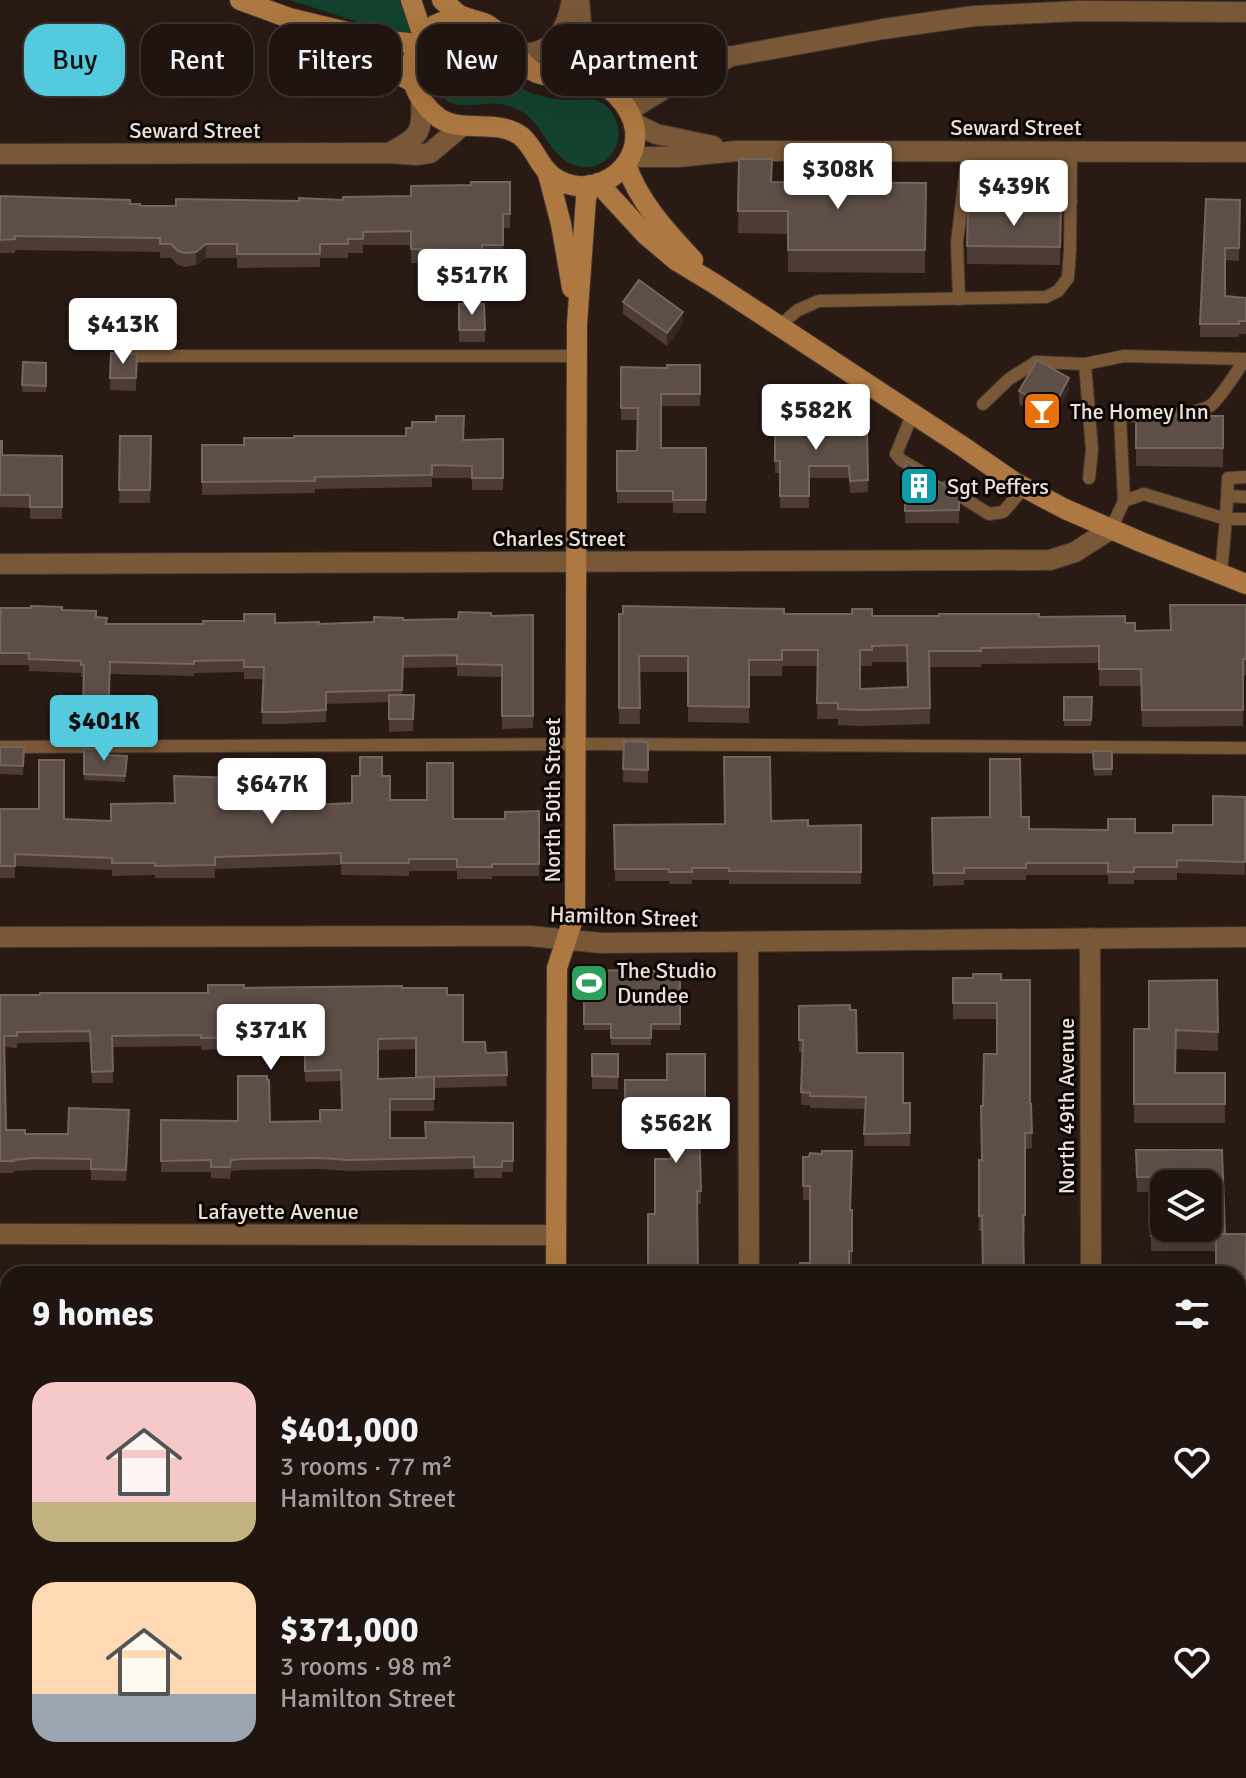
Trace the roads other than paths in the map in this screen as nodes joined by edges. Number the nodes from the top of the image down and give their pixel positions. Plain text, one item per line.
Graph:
1 (240, 0) edge
2 (411, 0) edge
3 (442, 0) edge
4 (572, 0) edge
5 (579, 0) edge
6 (1246, 12) edge
7 (289, 18) junction
8 (470, 19) junction
9 (437, 24) edge
10 (487, 24) edge
11 (581, 24) edge
12 (417, 27) edge
13 (417, 40) edge
14 (417, 48) edge
15 (526, 54) edge
16 (726, 56) edge
17 (733, 56) junction
18 (417, 90) joint
19 (418, 96) edge
20 (421, 96) edge
21 (615, 96) edge
22 (631, 117) junction
23 (462, 126) junction
24 (737, 151) junction
25 (968, 151) junction
26 (1071, 151) junction
27 (1246, 152) edge
28 (389, 153) junction
29 (0, 154) edge
30 (628, 160) junction
31 (548, 174) junction
32 (594, 184) junction
33 (1071, 201) junction
34 (963, 202) junction
35 (715, 284) junction
36 (959, 299) junction
37 (577, 324) junction
38 (779, 326) junction
39 (121, 356) edge
40 (577, 356) junction
41 (1245, 359) edge
42 (1085, 364) junction
43 (983, 404) dead end
44 (913, 413) junction
45 (926, 475) edge
46 (1246, 477) edge
47 (1089, 478) dead end
48 (939, 483) edge
49 (1024, 488) junction
50 (1228, 496) junction
51 (1246, 497) edge
52 (1124, 501) junction
53 (1226, 519) junction
54 (1246, 519) edge
55 (1111, 529) junction
56 (577, 562) junction
57 (0, 564) edge
58 (1221, 574) junction
59 (1246, 584) edge
60 (577, 744) junction
61 (0, 747) edge
62 (1246, 748) edge
63 (0, 937) edge
64 (1246, 937) edge
65 (1090, 938) junction
66 (567, 940) junction
67 (748, 942) junction
68 (0, 1234) edge
69 (556, 1235) junction
70 (556, 1266) edge
71 (749, 1266) edge
72 (1091, 1266) edge

1 - 7 street
2 - 12 street
3 - 8 street
4 - 15 street
5 - 11 street
6 - 17 street
7 - 13 street
7 - 18 street
8 - 9 street
8 - 10 street
14 - 18 street
16 - 17 street
17 - 22 street
19 - 28 street
20 - 23 street
21 - 22 street
22 - 24 street, Seward Street
22 - 30 street
23 - 28 street, Seward Street
23 - 31 street
24 - 25 street, Seward Street
24 - 30 street, Seward Street
25 - 26 street, Seward Street
25 - 34 lane
26 - 27 street, Seward Street
26 - 33 lane
28 - 29 street, Seward Street
30 - 32 street
30 - 35 street
31 - 32 street
31 - 37 street, North 50th Street
32 - 35 street
32 - 37 street, North 50th Street
33 - 34 lane
33 - 36 lane
34 - 36 lane
35 - 38 street
36 - 38 lane
37 - 40 street, North 50th Street
38 - 44 street
39 - 40 lane
40 - 56 street, North 50th Street
41 - 42 lane
41 - 52 lane
42 - 43 lane
42 - 47 lane
44 - 45 lane
44 - 49 street
46 - 50 lane
48 - 49 lane
49 - 55 street
50 - 51 lane
50 - 53 lane
52 - 53 lane
52 - 55 lane
53 - 54 lane
53 - 58 lane
55 - 56 street, Charles Street
55 - 58 street
56 - 57 street, Charles Street
56 - 60 street, North 50th Street
58 - 59 street
60 - 61 lane
60 - 62 lane
60 - 66 street, North 50th Street
63 - 66 street, Hamilton Street
64 - 65 street, Hamilton Street
65 - 67 street, Hamilton Street
65 - 72 street, North 49th Avenue
66 - 67 street, Hamilton Street
66 - 69 street, North 50th Street
67 - 71 street
68 - 69 street, Lafayette Avenue
69 - 70 street, North 50th Street

